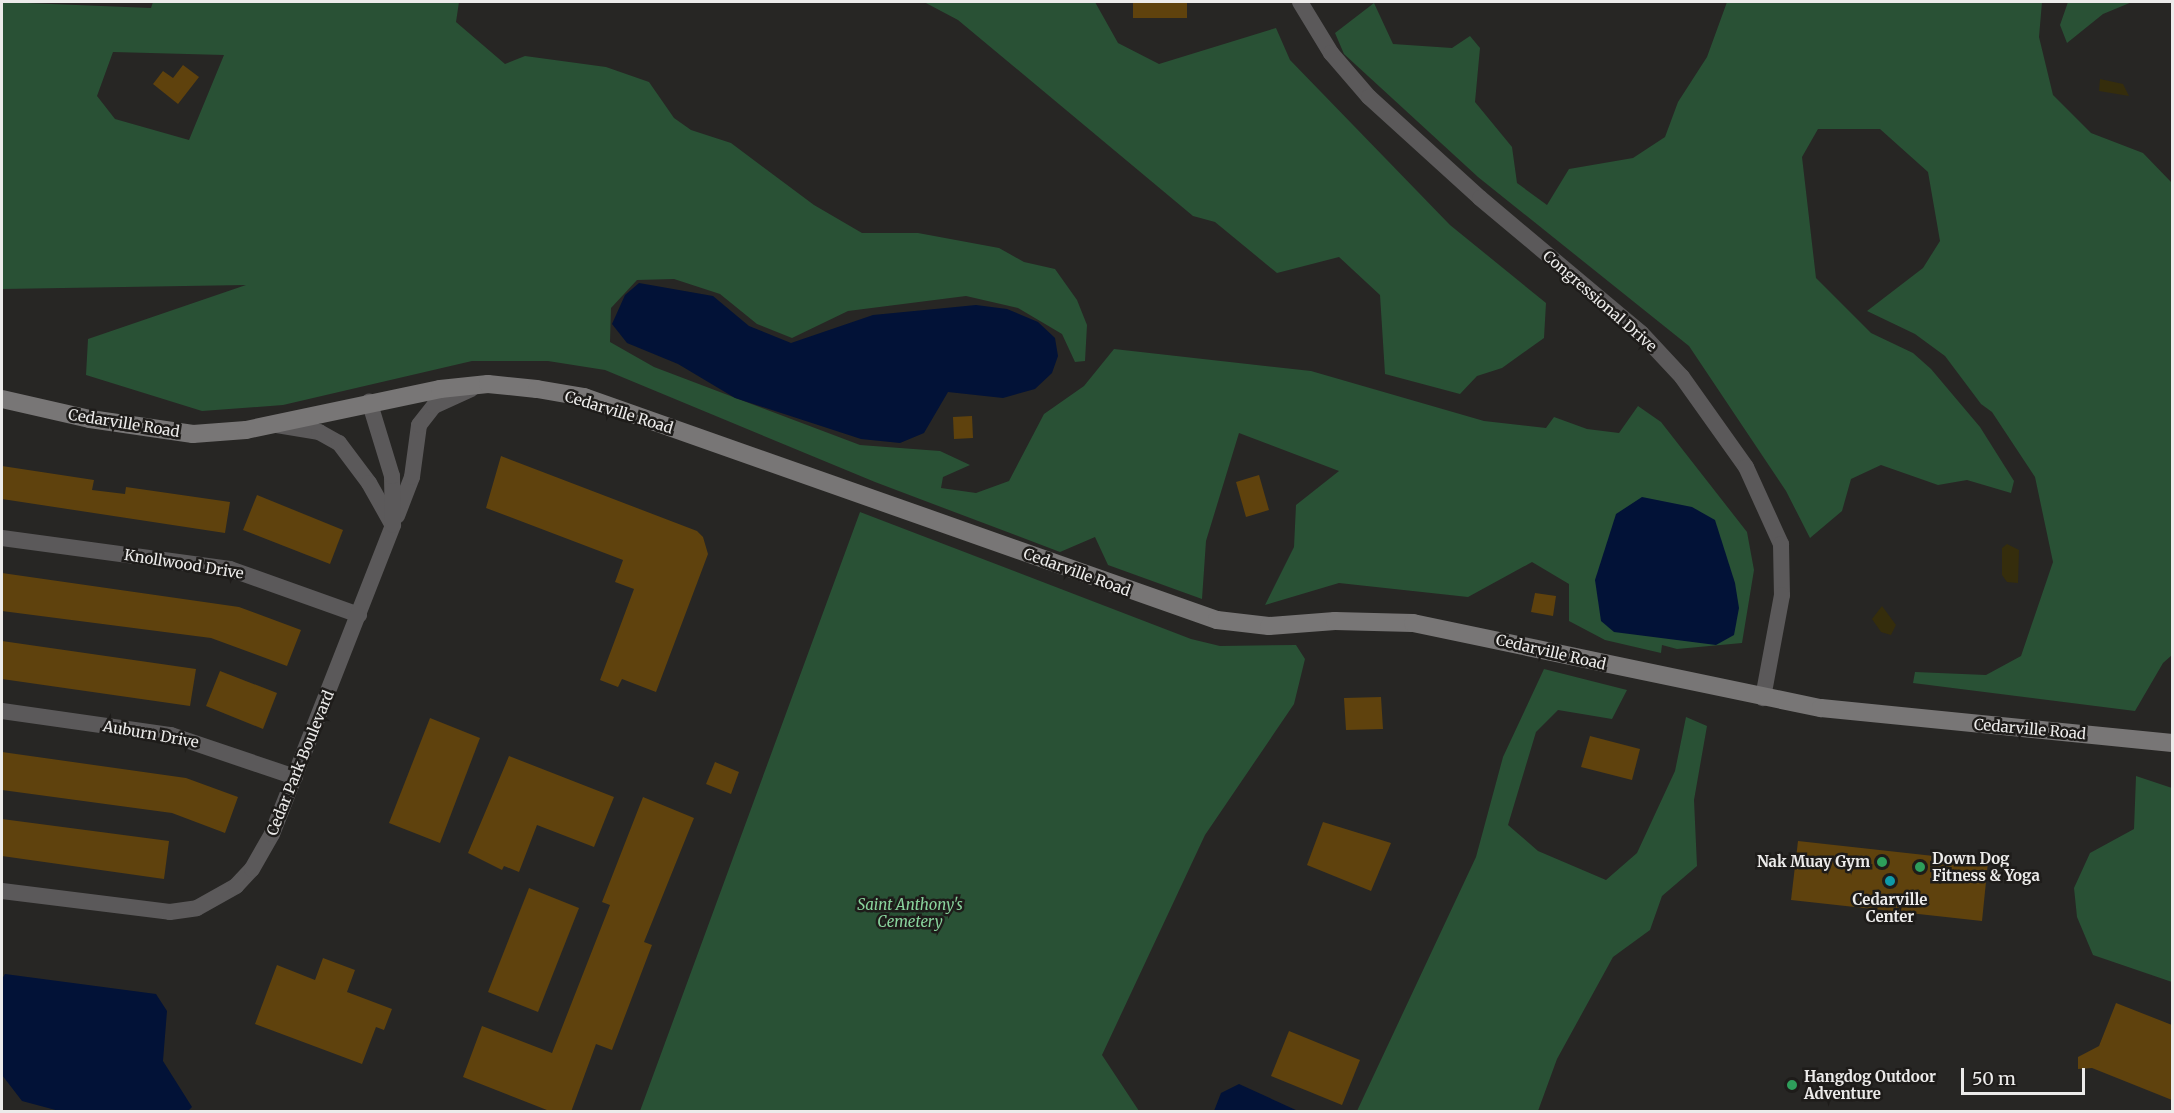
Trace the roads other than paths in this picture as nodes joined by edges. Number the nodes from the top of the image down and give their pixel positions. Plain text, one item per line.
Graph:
1 (1300, 2) edge
2 (488, 384) junction
3 (2, 399) edge
4 (369, 401) junction
5 (272, 424) junction
6 (393, 525) junction
7 (2, 538) edge
8 (360, 615) junction
9 (1763, 698) junction
10 (2, 711) edge
11 (2172, 743) edge
12 (295, 777) junction
13 (2, 891) edge

1 - 9 street, Congressional Drive
2 - 4 main road, Cedarville Road
2 - 6 street
2 - 9 main road, Cedarville Road
3 - 5 main road, Cedarville Road
4 - 5 main road, Cedarville Road
4 - 6 street, Cedar Park Boulevard
5 - 6 street
6 - 8 street, Cedar Park Boulevard
7 - 8 street, Knollwood Drive
8 - 12 street, Cedar Park Boulevard
9 - 11 main road, Cedarville Road
10 - 12 street, Auburn Drive
12 - 13 street, Cedar Park Boulevard

